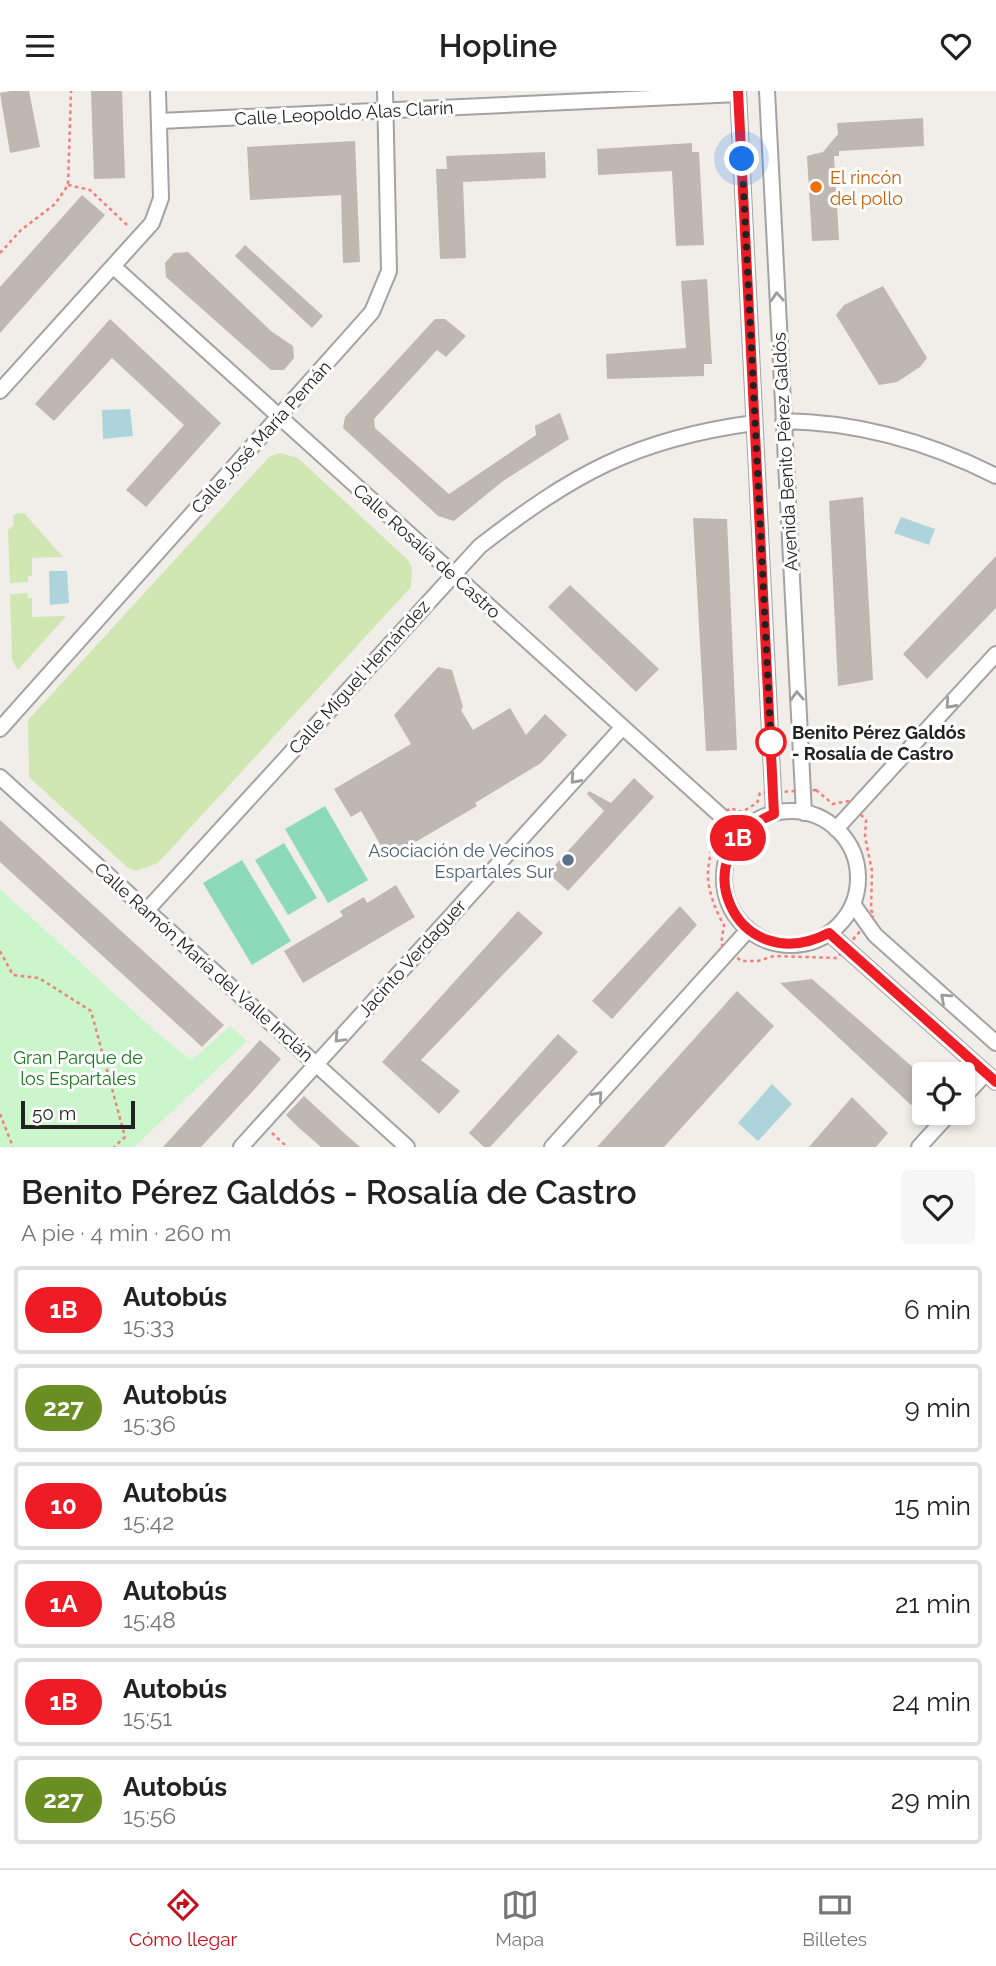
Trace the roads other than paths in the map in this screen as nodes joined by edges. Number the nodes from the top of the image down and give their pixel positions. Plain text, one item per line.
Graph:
1 (158, 91) edge
2 (385, 91) edge
3 (769, 91) edge
4 (738, 92) edge
5 (386, 112) junction
6 (160, 121) junction
7 (114, 267) junction
8 (0, 391) edge
9 (278, 418) junction
10 (783, 421) junction
11 (754, 423) junction
12 (996, 475) edge
13 (452, 573) junction
14 (996, 654) edge
15 (0, 729) edge
16 (621, 729) junction
17 (0, 777) edge
18 (804, 813) junction
19 (774, 814) junction
20 (836, 829) junction
21 (741, 834) junction
22 (853, 904) junction
23 (147, 910) junction
24 (748, 930) junction
25 (829, 933) junction
26 (996, 1044) edge
27 (316, 1064) junction
28 (991, 1078) edge
29 (975, 1090) edge
30 (939, 1125) edge
31 (241, 1147) edge
32 (407, 1147) edge
33 (552, 1147) edge
34 (919, 1147) edge

1 - 6 street
2 - 5 street, Calle José María Pemán
10 -> 3 street, Avenida Benito Pérez Galdós
4 - 5 street, Calle Leopoldo Alas Clarín
4 - 11 street, Avenida Benito Pérez Galdós
5 - 6 street, Calle Leopoldo Alas Clarín
5 - 9 street, Calle José María Pemán
6 - 7 street
7 - 8 street
7 - 9 street, Calle Rosalía de Castro
9 - 13 street, Calle Rosalía de Castro
9 - 15 street, Calle José María Pemán
10 - 12 street
18 -> 10 street, Avenida Benito Pérez Galdós
11 - 13 street, Calle Miguel Hernández
11 - 19 street, Avenida Benito Pérez Galdós
13 - 16 street, Calle Rosalía de Castro
13 - 23 street, Calle Miguel Hernández
14 -> 20 street
16 - 21 street, Calle Rosalía de Castro
16 -> 27 street, Jacinto Verdaguer
17 - 23 street, Calle Ramón María del Valle Inclán
18 - 19 street
18 - 20 street
19 - 21 street
20 - 22 street
21 - 24 street
22 - 25 street
26 -> 22 street
23 - 27 street, Calle Ramón María del Valle Inclán
24 - 25 street
33 -> 24 street
25 - 28 street
27 - 31 street, Jacinto Verdaguer
27 - 32 street, Calle Ramón María del Valle Inclán
28 - 29 street
30 - 34 street

